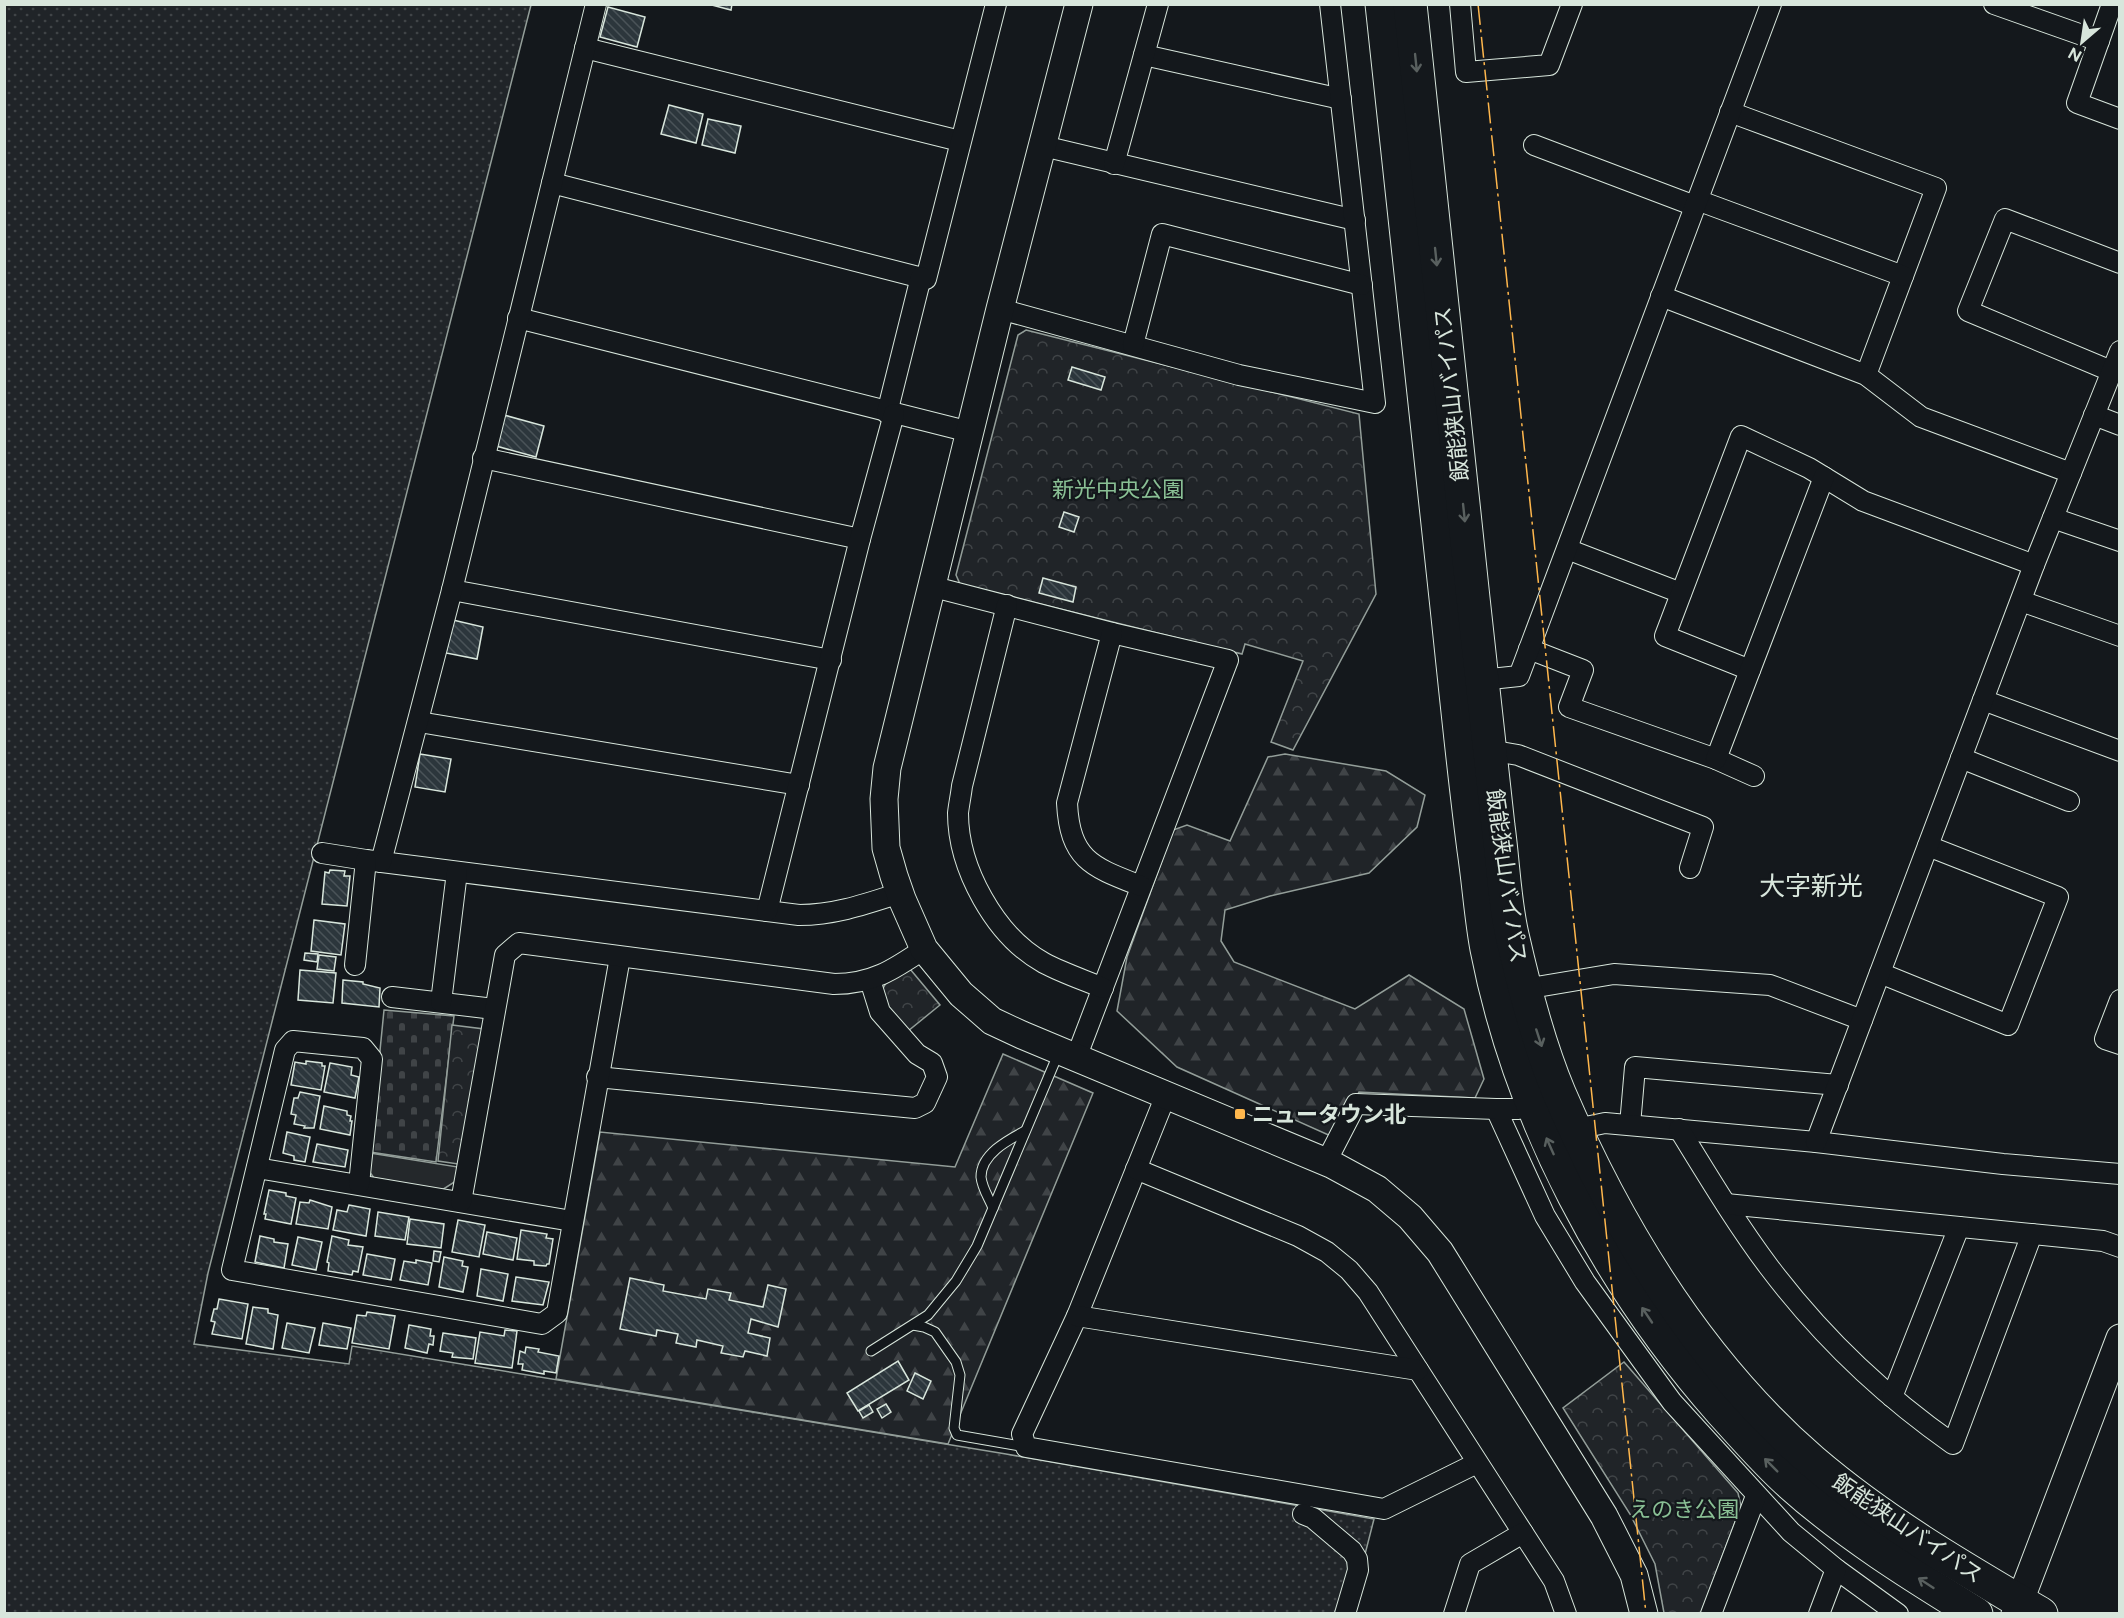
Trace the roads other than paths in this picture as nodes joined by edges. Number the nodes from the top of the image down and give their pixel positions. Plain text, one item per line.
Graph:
1 (596, 4) edge
2 (1079, 4) edge
3 (1158, 4) edge
4 (1330, 4) edge
5 (1382, 4) edge
6 (1410, 4) edge
7 (1460, 4) edge
8 (1572, 4) edge
9 (1771, 4) edge
10 (1994, 4) edge
11 (2112, 4) edge
12 (990, 6) edge
13 (2099, 41) junction
14 (585, 48) junction
15 (1144, 56) junction
16 (1341, 99) junction
17 (1730, 112) junction
18 (2120, 119) edge
19 (960, 141) junction
20 (1534, 145) dead end
21 (1043, 146) junction
22 (1114, 164) junction
23 (552, 183) junction
24 (1696, 203) junction
25 (1355, 220) junction
26 (2120, 263) edge
27 (1903, 276) junction
28 (921, 278) junction
29 (1362, 285) junction
30 (1661, 296) junction
31 (1000, 309) junction
32 (518, 318) junction
33 (1133, 345) junction
34 (2120, 351) edge
35 (2111, 371) junction
36 (1866, 375) junction
37 (890, 413) junction
38 (2094, 415) junction
39 (2120, 425) edge
40 (970, 432) junction
41 (483, 458) junction
42 (2071, 473) junction
43 (1824, 477) junction
44 (2053, 518) junction
45 (860, 539) junction
46 (2120, 542) edge
47 (1567, 549) junction
48 (2034, 566) junction
49 (930, 586) junction
50 (452, 590) junction
51 (1682, 593) junction
52 (2020, 601) junction
53 (1007, 605) junction
54 (1113, 633) junction
55 (2120, 636) edge
56 (1529, 649) junction
57 (831, 660) junction
58 (1750, 670) junction
59 (1481, 680) junction
60 (1983, 700) junction
61 (419, 722) junction
62 (1489, 750) junction
63 (2120, 751) edge
64 (1961, 758) junction
65 (1716, 759) junction
66 (1754, 776) dead end
67 (799, 785) junction
68 (2069, 801) dead end
69 (1928, 846) junction
70 (322, 853) dead end
71 (373, 861) junction
72 (1690, 868) dead end
73 (457, 872) junction
74 (1141, 886) junction
75 (900, 893) junction
76 (767, 911) junction
77 (924, 950) junction
78 (620, 957) junction
79 (355, 965) dead end
80 (1880, 973) junction
81 (870, 980) junction
82 (1103, 988) junction
83 (1525, 989) junction
84 (392, 997) dead end
85 (2120, 1000) edge
86 (441, 1002) junction
87 (494, 1009) junction
88 (1862, 1020) junction
89 (2120, 1044) edge
90 (1068, 1055) junction
91 (597, 1077) junction
92 (1838, 1085) junction
93 (1166, 1095) junction
94 (1534, 1106) junction
95 (1496, 1109) junction
96 (1630, 1125) junction
97 (1576, 1129) junction
98 (1678, 1130) junction
99 (1025, 1131) junction
100 (1816, 1142) junction
101 (1326, 1162) junction
102 (257, 1168) junction
103 (1136, 1169) junction
104 (2120, 1174) edge
105 (359, 1184) junction
106 (461, 1202) junction
107 (1726, 1204) junction
108 (993, 1208) junction
109 (572, 1221) junction
110 (1959, 1227) junction
111 (2032, 1234) junction
112 (2120, 1247) edge
113 (1077, 1316) junction
114 (913, 1325) junction
115 (2120, 1338) edge
116 (871, 1351) dead end
117 (1418, 1370) junction
118 (1892, 1397) junction
119 (1026, 1447) junction
120 (1477, 1463) junction
121 (1756, 1496) junction
122 (1303, 1514) dead end
123 (1523, 1533) junction
124 (1836, 1569) junction
125 (2025, 1610) edge
126 (1345, 1614) edge
127 (1454, 1614) edge
128 (1566, 1614) edge
129 (1644, 1614) edge
130 (1711, 1614) edge
131 (1819, 1614) edge
132 (1898, 1614) edge
133 (1976, 1614) edge

1 - 14 street
2 - 21 street
3 - 15 street
4 - 16 street
5 - 94 highway, 飯能狭山バイパス
6 -> 59 highway, 飯能狭山バイパス
7 - 8 street
9 - 17 street
10 - 13 street
11 - 13 street
12 - 19 street
13 - 18 street
14 - 19 street
14 - 23 street
15 - 16 street
15 - 22 street
16 - 25 street
17 - 24 street
17 - 27 street
19 - 28 street
20 - 24 street
21 - 22 street
21 - 31 street
22 - 25 street
23 - 28 street
23 - 32 street
24 - 27 street
24 - 30 street
25 - 29 street
26 - 35 street
27 - 36 street
28 - 37 street
29 - 33 street
29 - 33 street
30 - 36 street
30 - 47 street
31 - 33 street
31 - 40 street
32 - 37 street
32 - 41 street
34 - 35 street
35 - 38 street
36 - 42 street
37 - 40 street
37 - 45 street
38 - 39 street
38 - 42 street
40 - 49 street
41 - 45 street
41 - 50 street
42 - 44 street
43 - 48 street
43 - 51 street
43 - 58 street
44 - 46 street
44 - 48 street
45 - 57 street
47 - 51 street
47 - 56 street
48 - 52 street
49 - 53 street
49 - 75 street
50 - 57 street
50 - 61 street
51 - 58 street
52 - 55 street
52 - 60 street
53 - 54 street
53 - 82 street
54 - 74 street
54 - 74 street
56 - 59 street
56 - 65 street
57 - 67 street
58 - 65 street
59 - 62 highway, 飯能狭山バイパス
60 - 63 street
60 - 64 street
61 - 67 street
61 - 71 street
62 - 72 street
62 - 83 highway, 飯能狭山バイパス
64 - 68 street
64 - 69 street
65 - 66 street
67 - 76 street
69 - 80 street
69 - 80 street
70 - 71 street
71 - 73 street
71 - 79 street
73 - 76 street
73 - 86 street
74 - 82 street
75 - 76 street
75 - 77 street
77 - 81 street
77 - 90 street
78 - 81 street
78 - 87 street
78 - 91 street
80 - 88 street
81 - 91 street
82 - 90 street
83 - 88 street
83 -> 97 highway, 飯能狭山バイパス
84 - 86 street
85 - 89 street
86 - 87 street
87 - 106 street
88 - 92 street
90 - 93 street
90 - 99 lane
91 - 109 street
92 - 96 street
92 - 100 street
93 - 101 street
93 - 103 street
94 - 95 street
133 -> 94 highway, 飯能狭山バイパス
95 - 101 street
95 - 121 street
96 - 97 street
96 - 98 street
97 - 125 highway, 飯能狭山バイパス
98 - 100 street
98 - 107 street
99 - 108 lane
99 - 108 lane
100 - 104 street
101 - 129 street
102 - 105 street
102 - 105 street
102 - 109 street
103 - 113 street
103 - 117 street
105 - 106 street
106 - 109 street
107 - 110 street
107 - 118 street
108 - 114 lane
110 - 111 street
110 - 118 street
111 - 112 street
111 - 118 street
113 - 117 street
113 - 119 street
114 - 116 lane
114 - 119 lane
115 - 125 street
117 - 120 street
119 - 120 street
120 - 123 street
121 - 124 street
121 - 130 street
122 - 126 street
123 - 127 street
123 - 128 street
124 - 131 street
124 - 132 street

